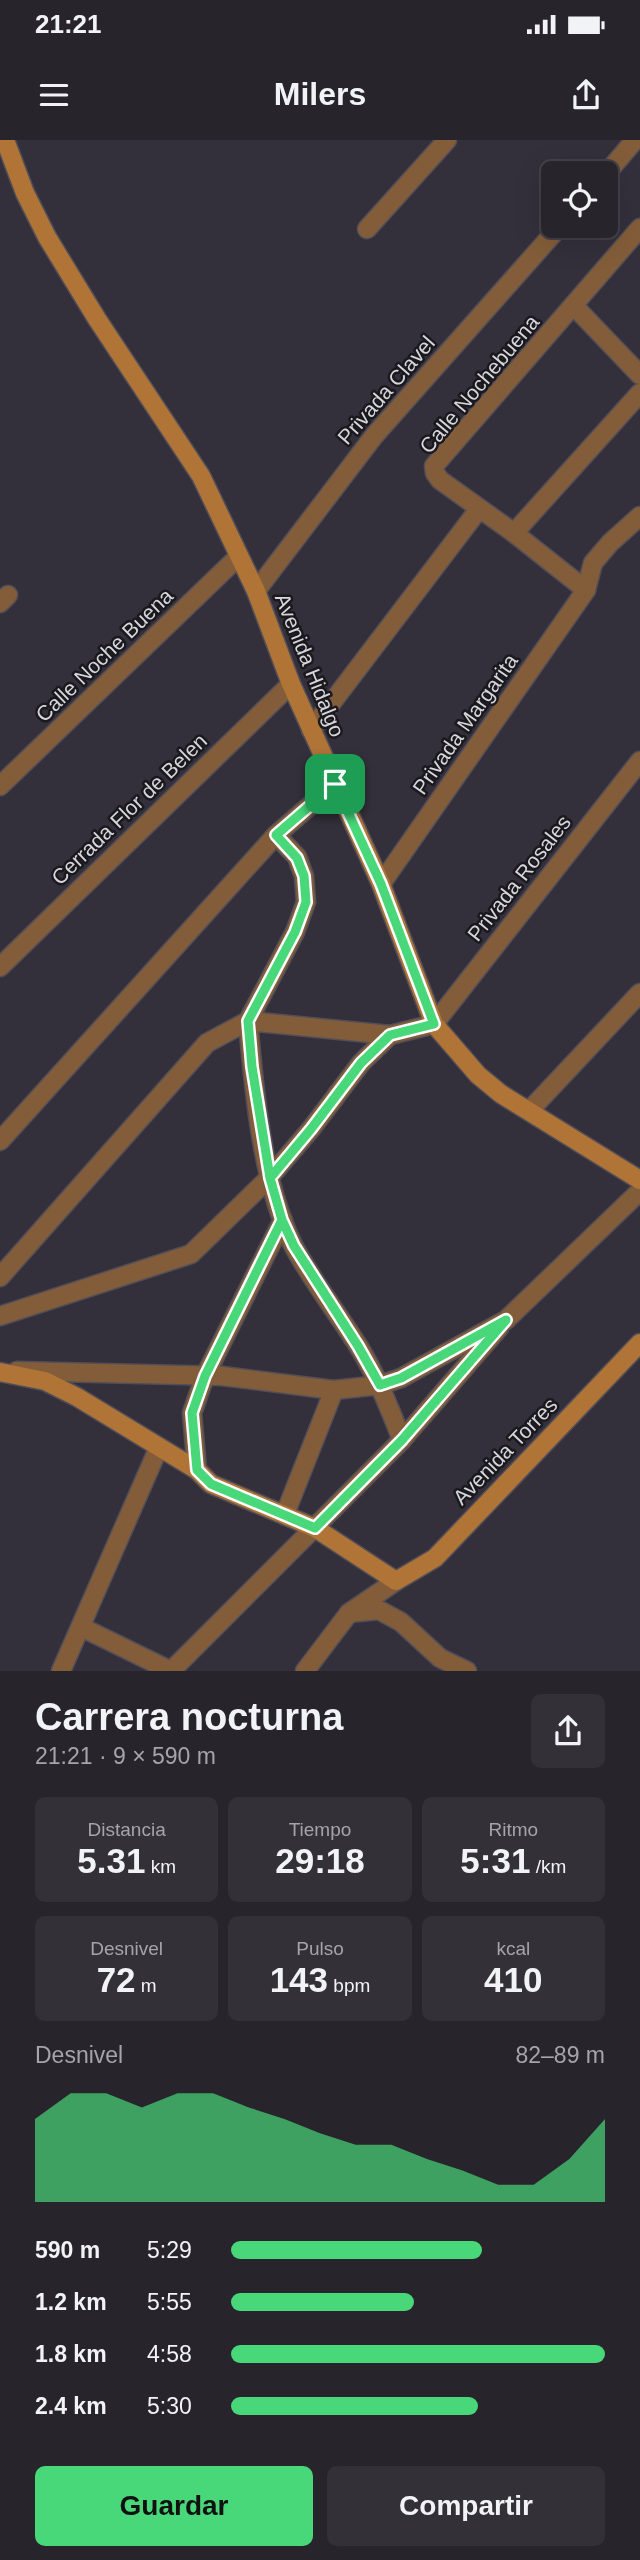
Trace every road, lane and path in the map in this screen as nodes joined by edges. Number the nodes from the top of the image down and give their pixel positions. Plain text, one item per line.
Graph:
1 (447, 140) edge
2 (635, 140) edge
3 (9, 142) edge
4 (617, 161) edge
5 (640, 228) edge
6 (367, 229) dead end
7 (548, 238) edge
8 (575, 306) junction
9 (640, 375) edge
10 (640, 393) edge
11 (479, 509) junction
12 (640, 516) edge
13 (514, 533) junction
14 (239, 556) junction
15 (256, 590) junction
16 (586, 590) junction
17 (290, 684) junction
18 (311, 730) junction
19 (640, 761) edge
20 (335, 784) junction
21 (0, 786) edge
22 (276, 835) junction
23 (381, 884) junction
24 (0, 967) edge
25 (640, 993) edge
26 (248, 1021) junction
27 (434, 1024) junction
28 (390, 1035) junction
29 (530, 1110) junction
30 (0, 1142) edge
31 (270, 1178) junction
32 (640, 1180) edge
33 (640, 1194) edge
34 (282, 1220) junction
35 (0, 1277) edge
36 (0, 1316) edge
37 (506, 1320) junction
38 (640, 1343) edge
39 (0, 1372) edge
40 (205, 1376) junction
41 (380, 1385) junction
42 (334, 1390) junction
43 (402, 1440) junction
44 (159, 1447) junction
45 (197, 1470) junction
46 (285, 1514) junction
47 (315, 1528) junction
48 (396, 1581) junction
49 (348, 1613) junction
50 (81, 1627) junction
51 (61, 1671) edge
52 (172, 1671) edge
53 (305, 1671) edge
54 (467, 1671) edge

1 - 6 street
2 - 4 street
3 - 14 main road, Avenida Hidalgo
5 - 8 street, Calle Nochebuena
7 - 15 street, Privada Clavel
8 - 9 street
8 - 11 street, Calle Nochebuena
10 - 13 street
11 - 13 street
11 - 18 street
12 - 16 street, Privada Margarita
13 - 16 street
14 - 15 main road, Avenida Hidalgo
14 - 21 street, Calle Noche Buena
15 - 17 main road, Avenida Hidalgo
16 - 23 street, Privada Margarita
17 - 18 main road, Avenida Hidalgo
17 - 24 street, Cerrada Flor de Belen
18 - 20 main road, Avenida Hidalgo
19 - 27 street, Privada Rosales
20 - 22 street
20 - 23 main road, Avenida Hidalgo
22 - 26 street
22 - 30 street
23 - 27 main road, Avenida Hidalgo
25 - 29 street
26 - 28 street
26 - 31 street
26 - 35 street
27 - 28 street
27 - 29 main road, Avenida Hidalgo
28 - 31 street
29 - 32 main road, Avenida Hidalgo
31 - 34 street
31 - 36 street
33 - 37 street
34 - 40 street
34 - 41 street
37 - 41 street
37 - 43 street
38 - 48 main road, Avenida Torres
39 - 40 street
39 - 44 main road
40 - 42 street
40 - 45 street
41 - 42 street
41 - 43 street
42 - 46 street
43 - 47 street
44 - 45 main road
44 - 50 street
45 - 46 main road
46 - 47 main road
47 - 48 main road
47 - 52 street
48 - 49 street
49 - 53 street
49 - 54 street
50 - 51 street
50 - 52 street

